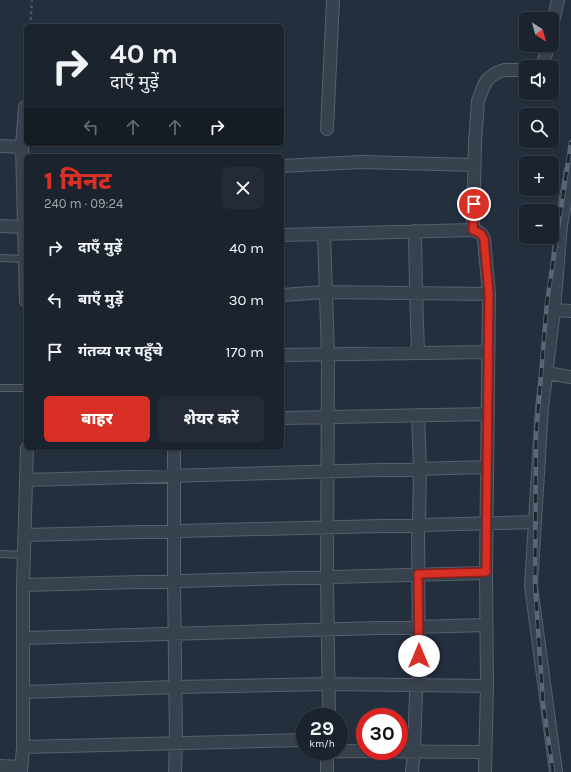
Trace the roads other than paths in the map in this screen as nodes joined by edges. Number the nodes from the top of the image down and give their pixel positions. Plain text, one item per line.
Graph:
1 (333, 0) edge
2 (558, 0) edge
3 (555, 12) edge
4 (519, 70) edge
5 (24, 107) dead end
6 (327, 129) dead end
7 (0, 146) edge
8 (22, 147) junction
9 (475, 165) junction
10 (284, 166) edge
11 (571, 170) edge
12 (566, 225) edge
13 (0, 226) edge
14 (24, 227) joint
15 (473, 230) junction
16 (416, 231) junction
17 (324, 234) junction
18 (284, 235) edge
19 (0, 258) edge
20 (24, 259) edge
21 (325, 292) junction
22 (416, 293) junction
23 (489, 294) junction
24 (284, 295) edge
25 (554, 310) junction
26 (571, 311) edge
27 (488, 352) junction
28 (418, 353) junction
29 (328, 354) junction
30 (284, 355) edge
31 (547, 373) junction
32 (571, 377) edge
33 (0, 388) edge
34 (24, 388) edge
35 (488, 414) junction
36 (418, 415) junction
37 (328, 417) junction
38 (284, 418) edge
39 (27, 450) edge
40 (174, 450) edge
41 (487, 467) junction
42 (420, 469) junction
43 (328, 472) junction
44 (174, 476) junction
45 (26, 480) junction
46 (535, 522) junction
47 (487, 524) junction
48 (419, 525) junction
49 (328, 528) junction
50 (174, 531) junction
51 (25, 535) junction
52 (0, 554) edge
53 (24, 555) junction
54 (486, 572) junction
55 (418, 574) junction
56 (327, 577) junction
57 (174, 581) junction
58 (23, 585) junction
59 (486, 625) junction
60 (418, 627) junction
61 (328, 630) junction
62 (175, 634) junction
63 (24, 638) junction
64 (329, 684) junction
65 (419, 685) junction
66 (487, 686) junction
67 (176, 687) junction
68 (24, 692) junction
69 (329, 708) edge
70 (296, 740) edge
71 (176, 743) junction
72 (23, 747) junction
73 (348, 751) edge
74 (414, 751) junction
75 (485, 752) junction
76 (327, 760) edge
77 (0, 766) edge
78 (21, 770) edge
79 (175, 772) edge
80 (327, 772) edge
81 (412, 772) edge
82 (484, 772) edge
83 (556, 772) edge

1 - 6 street
2 - 3 street
4 - 9 street
5 - 8 street
7 - 8 street
8 - 14 street
9 - 10 street
9 - 15 street
11 - 12 street
12 - 25 street
13 - 14 street
15 - 16 street
15 - 23 street
16 - 17 street
16 - 22 street
17 - 18 street
17 - 21 street
19 - 20 lane
21 - 22 street
21 - 24 street
21 - 29 street
22 - 23 street
22 - 28 street
23 - 27 street
25 - 26 street
25 - 31 street
27 - 28 street
27 - 35 street
28 - 29 street
29 - 30 street
29 - 37 street
31 - 32 street
31 - 46 street
33 - 34 lane
35 - 36 street
35 - 41 street
36 - 37 street
36 - 42 street
37 - 38 street
37 - 43 street
39 - 45 street
40 - 44 street
41 - 42 street
41 - 47 street
42 - 43 street
42 - 48 street
43 - 44 street
43 - 49 street
44 - 45 street
44 - 50 street
45 - 51 street
46 - 47 street
46 - 83 street
47 - 48 street
47 - 54 street
48 - 49 street
48 - 55 street
49 - 50 street
49 - 56 street
50 - 51 street
50 - 57 street
51 - 53 street
52 - 53 lane
53 - 58 street
54 - 55 street
54 - 59 street
55 - 56 street
55 - 60 street
56 - 57 street
56 - 61 street
57 - 58 street
57 - 62 street
58 - 63 street
59 - 60 street
59 - 66 street
60 - 61 street
60 - 65 street
61 - 62 street
61 - 64 street
62 - 63 street
62 - 67 street
63 - 68 street
64 - 65 street
64 - 67 street
64 - 69 street
65 - 66 street
65 - 74 street
66 - 75 street
67 - 68 street
67 - 71 street
68 - 72 street
70 - 71 street
71 - 72 street
71 - 79 street
72 - 78 street
73 - 74 street
74 - 75 street
74 - 81 street
75 - 82 street
76 - 80 street
77 - 78 street

